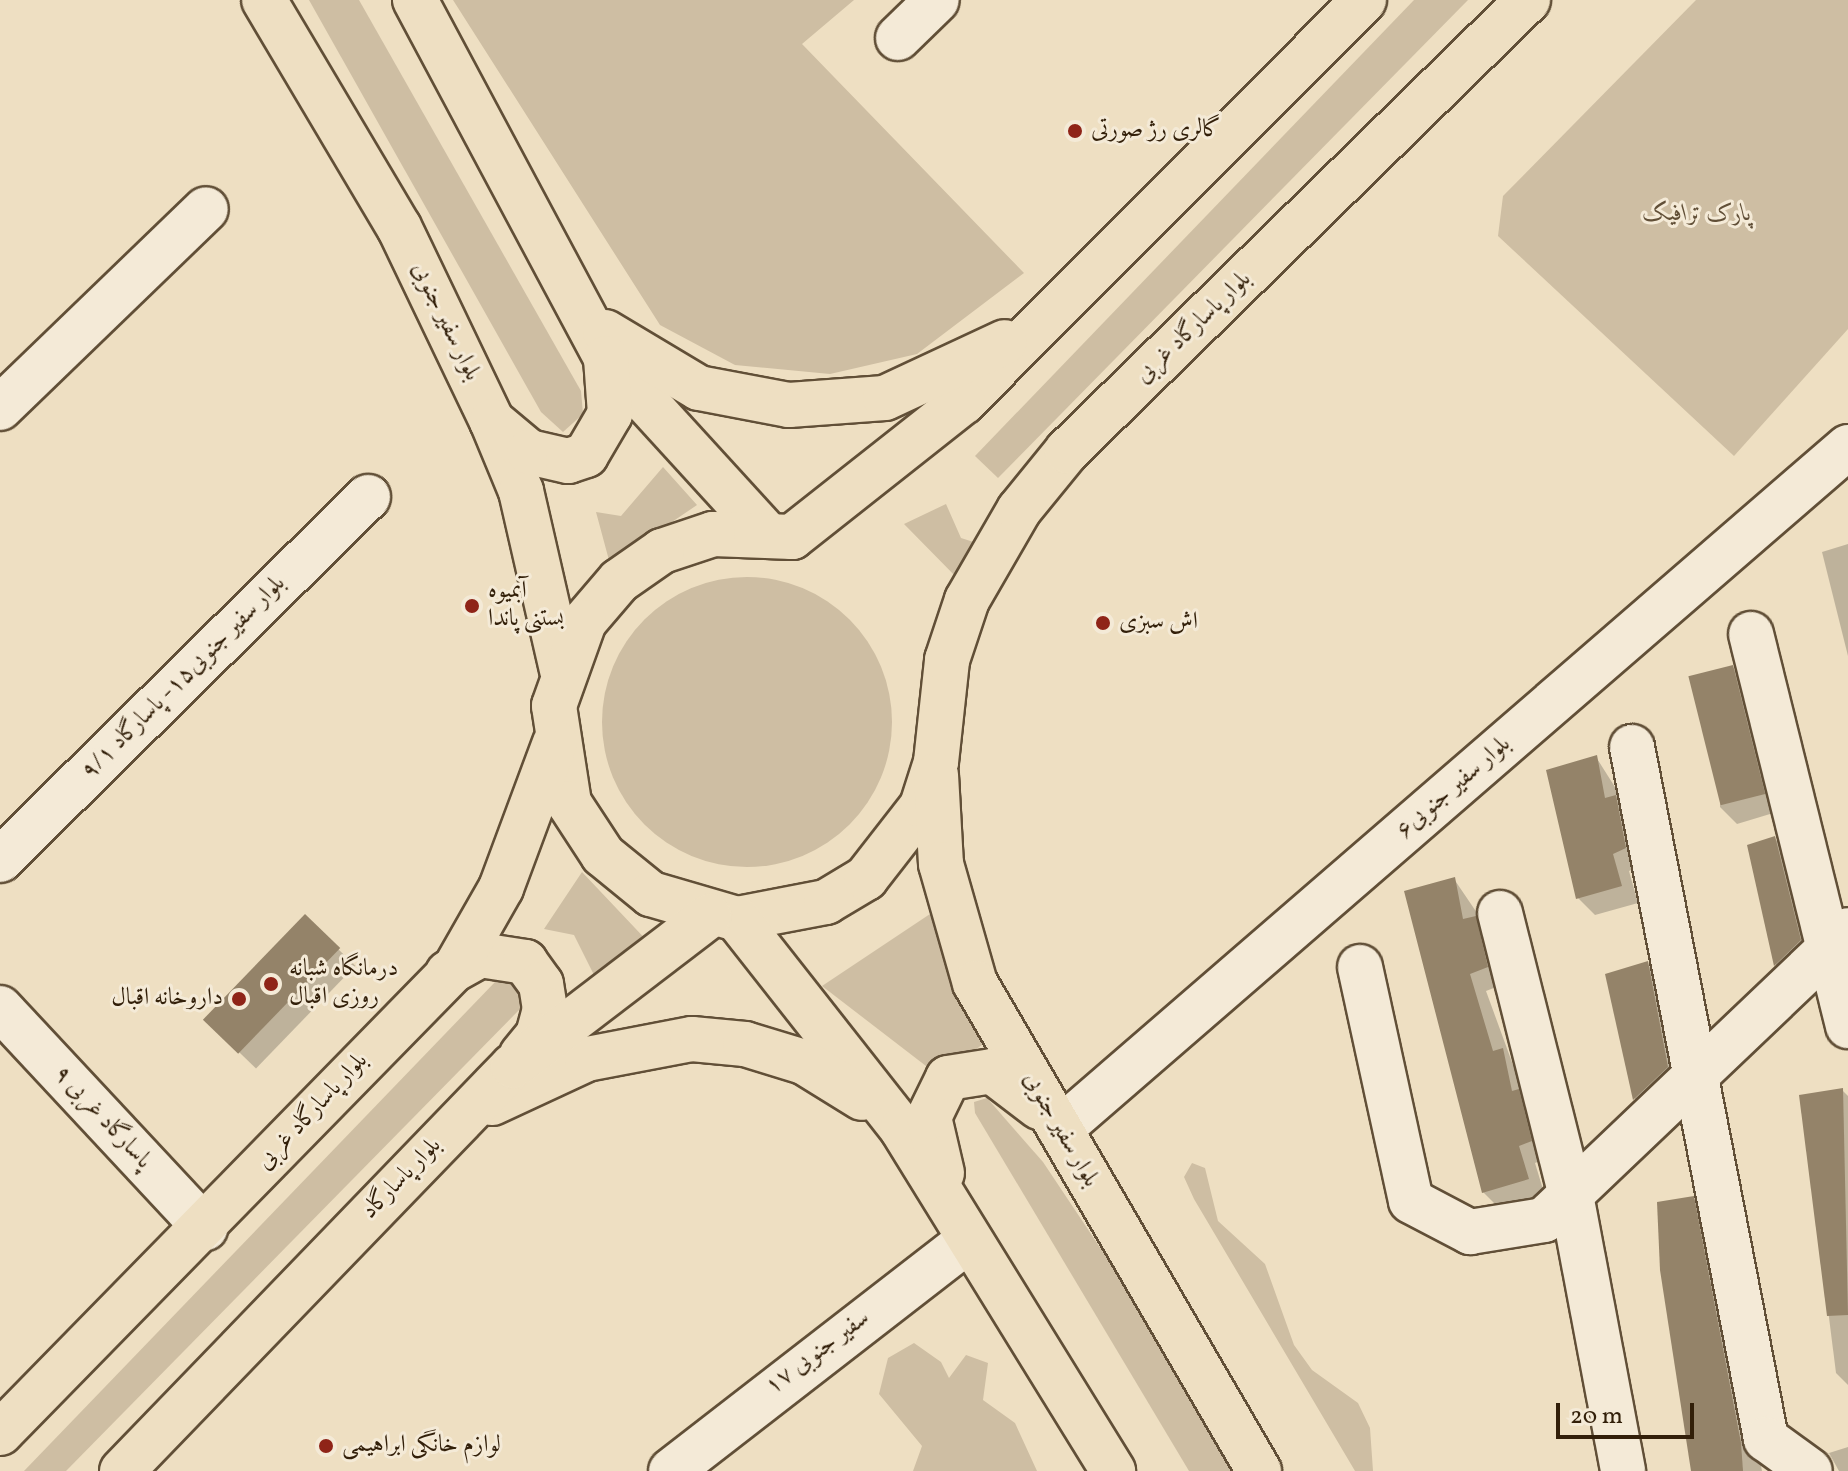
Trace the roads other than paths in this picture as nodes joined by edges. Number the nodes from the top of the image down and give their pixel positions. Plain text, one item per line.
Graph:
1 (264, 0) edge
2 (415, 0) edge
3 (937, 0) edge
4 (1364, 0) edge
5 (1528, 0) edge
6 (898, 38) dead end
7 (206, 209) dead end
8 (577, 305) junction
9 (1061, 310) junction
10 (606, 358) junction
11 (0, 408) edge
12 (492, 421) junction
13 (1848, 447) edge
14 (368, 497) dead end
15 (778, 535) junction
16 (1751, 634) dead end
17 (562, 670) junction
18 (555, 743) junction
19 (1632, 747) dead end
20 (936, 762) junction
21 (0, 860) edge
22 (1500, 913) dead end
23 (723, 917) junction
24 (1840, 937) edge
25 (1360, 967) dead end
26 (448, 973) junction
27 (0, 1008) edge
28 (1848, 1026) edge
29 (513, 1066) junction
30 (1699, 1075) junction
31 (888, 1114) junction
32 (463, 1115) junction
33 (1060, 1129) junction
34 (1571, 1195) junction
35 (205, 1228) junction
36 (968, 1241) junction
37 (0, 1433) edge
38 (122, 1471) edge
39 (671, 1471) edge
40 (1113, 1471) edge
41 (1259, 1471) edge
42 (1623, 1471) edge
43 (1810, 1471) edge

1 - 12 main road, بلوار سفیر جنوبی
2 - 8 main road
3 - 6 street
4 - 9 main road
5 - 20 main road, بلوار پاسارگاد غربی
7 - 11 street
8 - 9 main road
8 - 10 main road
9 - 15 main road
10 - 12 main road
10 - 15 main road
12 - 17 main road, بلوار سفیر جنوبی
13 - 33 street, بلوار سفیر جنوبی۶
14 - 21 street, بلوار سفیر جنوبی۱۵- پاسارگاد ۹/۱
15 - 17 main road
16 - 24 street
17 - 18 main road
18 - 23 main road
18 - 26 main road, بلوار پاسارگاد غربی
19 - 30 street
20 - 23 main road
20 - 33 main road, بلوار سفیر جنوبی
22 - 34 street
23 - 29 main road, بلوار پاسارگاد
23 - 31 main road
24 - 28 street
24 - 30 street
25 - 34 street
26 - 29 main road
26 - 35 main road, بلوار پاسارگاد غربی
27 - 35 street, پاسارگاد غربی ۹
29 - 32 main road, بلوار پاسارگاد
30 - 34 street
30 - 43 street
31 - 32 main road
31 - 36 main road
32 - 38 main road, بلوار پاسارگاد
33 - 36 main road
33 - 41 main road, بلوار سفیر جنوبی
34 - 42 street
35 - 37 main road, بلوار پاسارگاد غربی
36 - 39 street, سفیر جنوبی ۱۷
36 - 40 main road

